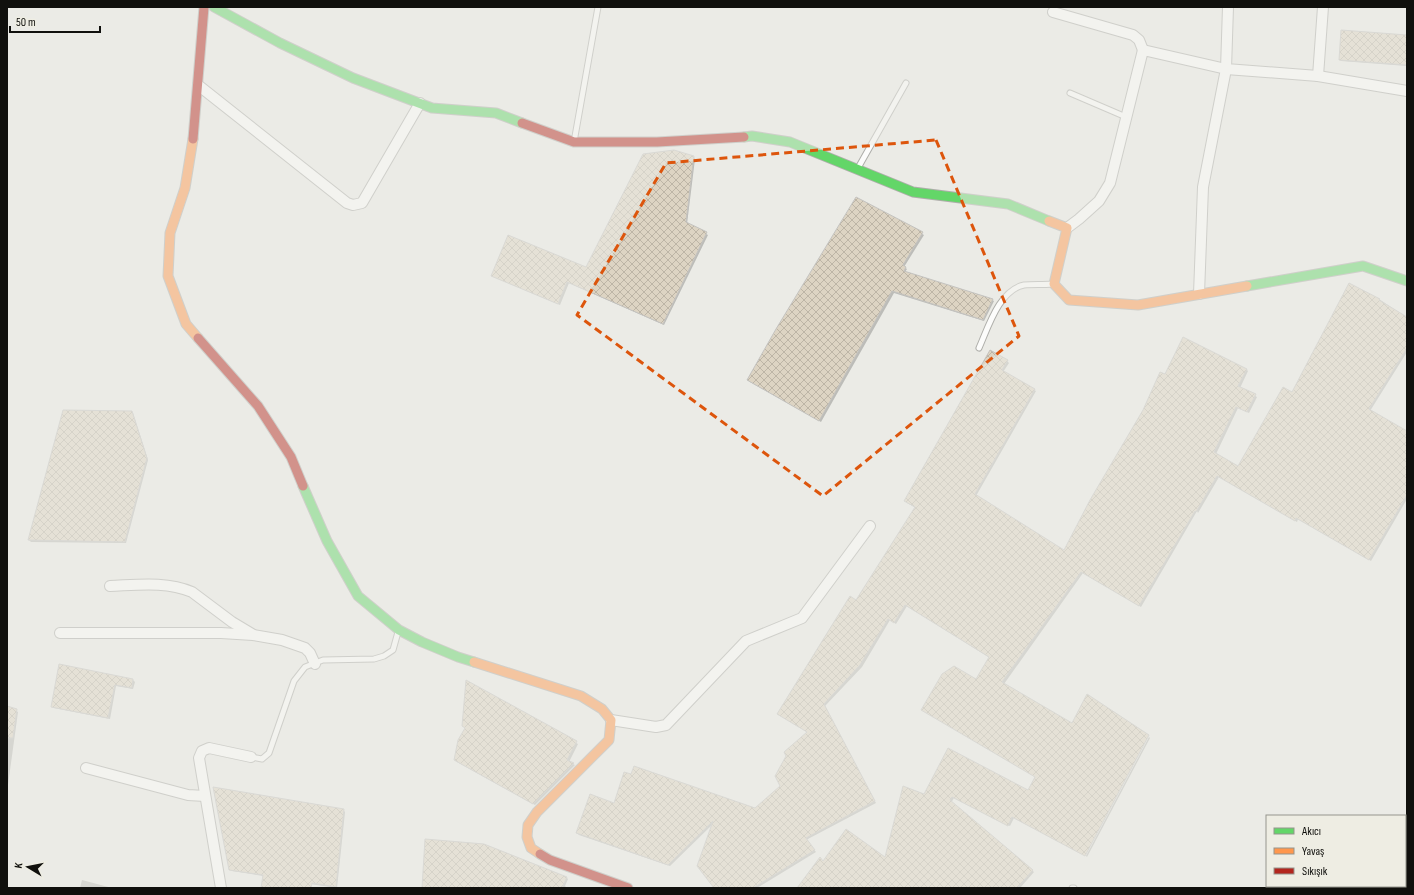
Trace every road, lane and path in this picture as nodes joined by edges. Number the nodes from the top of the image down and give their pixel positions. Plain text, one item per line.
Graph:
1 (204, 7) edge
2 (214, 7) edge
3 (598, 7) edge
4 (1228, 7) edge
5 (1323, 7) edge
6 (1053, 12) dead end
7 (1143, 50) junction
8 (1226, 69) junction
9 (1318, 76) junction
10 (906, 84) dead end
11 (198, 86) junction
12 (1407, 90) edge
13 (1070, 93) dead end
14 (420, 103) junction
15 (1126, 117) junction
16 (574, 142) junction
17 (857, 170) junction
18 (1067, 228) junction
19 (1407, 281) edge
20 (1054, 284) junction
21 (1199, 294) junction
22 (979, 348) dead end
23 (870, 526) dead end
24 (110, 586) dead end
25 (399, 630) junction
26 (60, 633) dead end
27 (253, 635) junction
28 (315, 664) junction
29 (611, 720) junction
30 (251, 757) joint
31 (86, 768) dead end
32 (205, 796) junction
33 (221, 888) edge
34 (628, 888) edge

1 - 11 street
2 - 14 street
3 - 16 lane
4 - 8 street
5 - 9 street
6 - 7 street
7 - 8 street
7 - 15 street
8 - 9 street
8 - 21 street
9 - 12 street
10 - 17 lane
11 - 14 street
11 - 25 street
13 - 15 lane
14 - 16 street
15 - 18 street
16 - 17 street
17 - 18 street
18 - 20 street
19 - 21 street
20 - 21 street
20 - 22 lane
23 - 29 street
24 - 27 street
25 - 28 lane
25 - 29 street
26 - 27 street
27 - 28 street
28 - 30 lane
29 - 34 street
30 - 32 street
31 - 32 street
32 - 33 street

